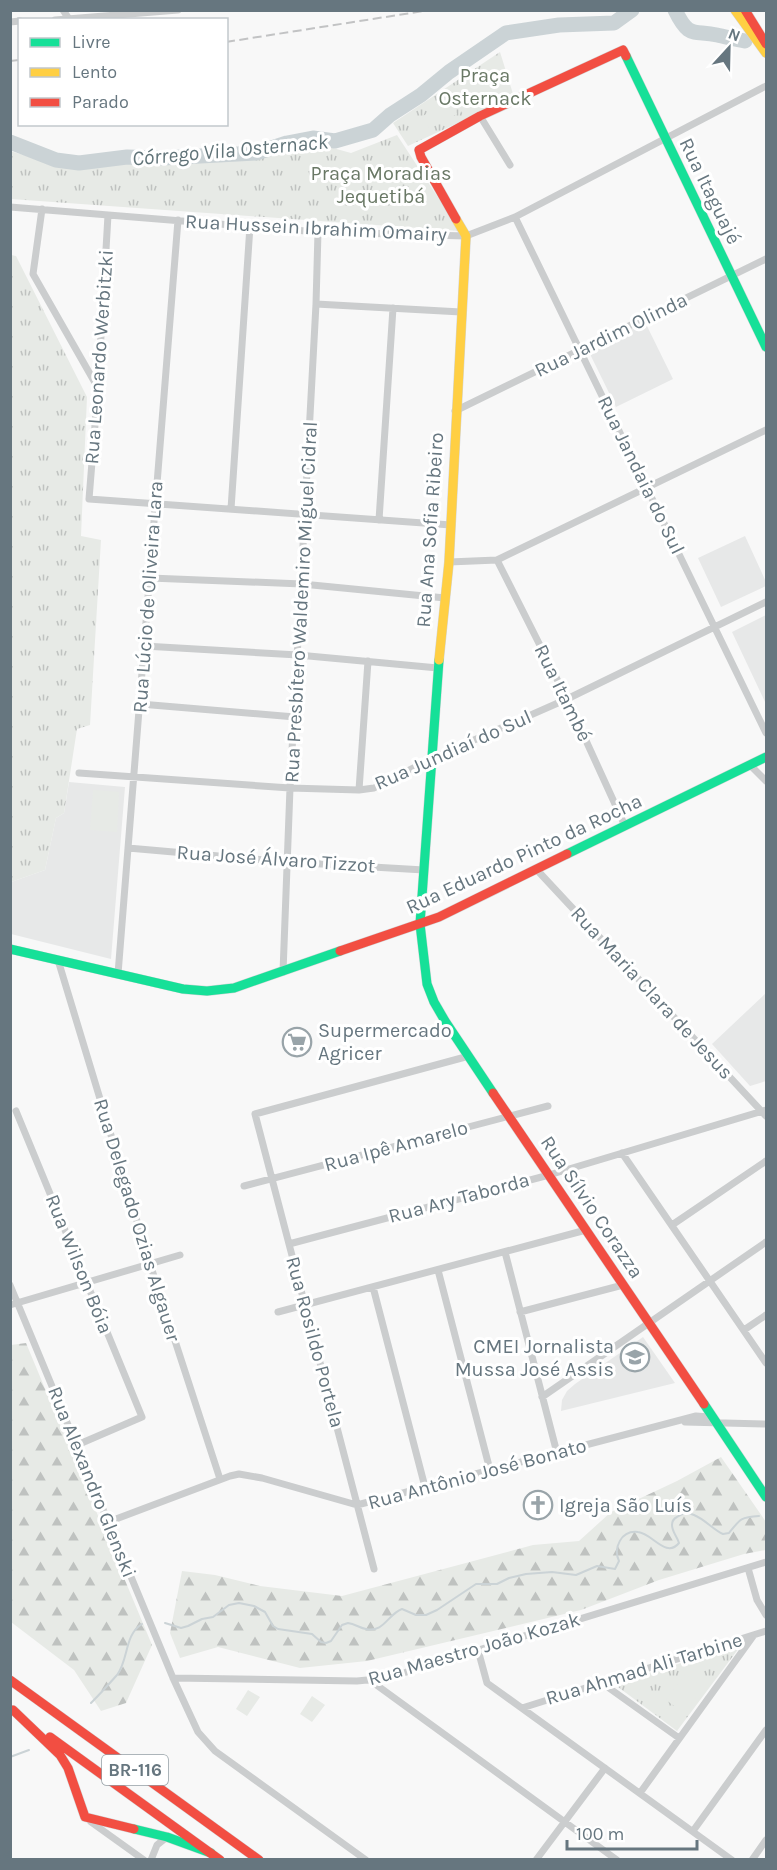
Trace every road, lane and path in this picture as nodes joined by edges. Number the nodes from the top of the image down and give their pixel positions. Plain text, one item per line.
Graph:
1 (178, 10) edge
2 (735, 10) edge
3 (746, 10) edge
4 (148, 12) edge
5 (80, 18) edge
6 (766, 44) edge
7 (766, 53) edge
8 (766, 87) edge
9 (480, 116) junction
10 (665, 139) junction
11 (510, 165) dead end
12 (10, 207) edge
13 (42, 209) junction
14 (108, 214) junction
15 (515, 217) junction
16 (178, 220) junction
17 (250, 226) junction
18 (318, 232) junction
19 (466, 237) junction
20 (766, 259) edge
21 (731, 276) junction
22 (316, 304) junction
23 (393, 308) junction
24 (460, 312) junction
25 (766, 347) edge
26 (580, 350) junction
27 (98, 388) junction
28 (456, 411) junction
29 (766, 430) edge
30 (648, 488) junction
31 (155, 505) junction
32 (231, 509) junction
33 (305, 515) junction
34 (379, 520) junction
35 (451, 525) junction
36 (497, 560) junction
37 (449, 562) junction
38 (150, 578) junction
39 (302, 584) junction
40 (446, 598) junction
41 (766, 602) edge
42 (715, 627) junction
43 (144, 646) junction
44 (298, 655) junction
45 (368, 661) junction
46 (438, 668) junction
47 (567, 699) junction
48 (140, 704) junction
49 (295, 717) junction
50 (766, 733) edge
51 (766, 757) edge
52 (431, 759) junction
53 (750, 765) junction
54 (79, 773) dead end
55 (134, 777) junction
56 (766, 782) edge
57 (290, 788) junction
58 (359, 790) junction
59 (626, 826) junction
60 (128, 848) junction
61 (287, 862) junction
62 (424, 870) junction
63 (537, 870) junction
64 (420, 924) junction
65 (10, 949) edge
66 (57, 960) junction
67 (284, 972) junction
68 (118, 974) junction
69 (469, 1056) junction
70 (548, 1106) dead end
71 (16, 1111) dead end
72 (765, 1113) edge
73 (509, 1116) junction
74 (622, 1153) junction
75 (766, 1161) edge
76 (549, 1174) junction
77 (272, 1179) junction
78 (244, 1186) dead end
79 (672, 1225) junction
80 (586, 1230) junction
81 (766, 1242) edge
82 (289, 1244) junction
83 (505, 1252) junction
84 (180, 1255) dead end
85 (150, 1264) junction
86 (438, 1269) junction
87 (710, 1281) junction
88 (87, 1282) junction
89 (10, 1285) edge
90 (623, 1285) junction
91 (373, 1287) junction
92 (14, 1304) edge
93 (305, 1305) junction
94 (278, 1312) dead end
95 (520, 1312) junction
96 (766, 1315) edge
97 (649, 1323) junction
98 (744, 1330) junction
99 (766, 1364) edge
100 (542, 1396) junction
101 (716, 1422) junction
102 (766, 1424) edge
103 (76, 1445) junction
104 (557, 1453) junction
105 (490, 1470) junction
106 (220, 1479) junction
107 (425, 1487) junction
108 (766, 1497) edge
109 (357, 1505) junction
110 (108, 1522) junction
111 (766, 1562) edge
112 (748, 1568) junction
113 (374, 1569) dead end
114 (766, 1615) edge
115 (766, 1631) edge
116 (754, 1635) junction
117 (478, 1650) junction
118 (173, 1678) junction
119 (10, 1680) edge
120 (371, 1681) junction
121 (603, 1683) junction
122 (522, 1708) junction
123 (12, 1709) edge
124 (766, 1730) edge
125 (679, 1738) junction
126 (605, 1768) junction
127 (640, 1793) junction
128 (84, 1817) junction
129 (565, 1821) junction
130 (693, 1832) junction
131 (167, 1837) junction
132 (766, 1840) edge
133 (211, 1853) junction
134 (144, 1860) edge
135 (151, 1860) edge
136 (220, 1860) edge
137 (259, 1860) edge
138 (366, 1860) edge
139 (536, 1860) edge
140 (617, 1860) edge
141 (732, 1860) edge
142 (752, 1860) edge

1 - 4 street
2 - 7 main road
3 - 6 main road
4 - 5 street
8 - 10 street, Rua Hussein Ibrahim Omairy
9 - 10 main road, Rua Itaguajé
9 - 11 street
9 - 19 main road
10 - 15 street, Rua Hussein Ibrahim Omairy
10 - 21 main road, Rua Itaguajé
12 - 13 street, Rua Hussein Ibrahim Omairy
13 - 14 street, Rua Hussein Ibrahim Omairy
13 - 27 street
14 - 16 street, Rua Hussein Ibrahim Omairy
14 - 27 street, Rua Leonardo Werbitzki
15 - 19 street, Rua Hussein Ibrahim Omairy
15 - 26 street, Rua Jandaia do Sul
16 - 17 street, Rua Hussein Ibrahim Omairy
16 - 31 street, Rua Lúcio de Oliveira Lara
17 - 18 street, Rua Hussein Ibrahim Omairy
17 - 32 street
18 - 19 street, Rua Hussein Ibrahim Omairy
18 - 22 street, Rua Presbítero Waldemiro Miguel Cidral
19 - 24 main road, Rua Ana Sofia Ribeiro
20 - 21 street, Rua Jardim Olinda
21 - 25 main road, Rua Itaguajé
21 - 26 street, Rua Jardim Olinda
22 - 23 street
22 - 33 street, Rua Presbítero Waldemiro Miguel Cidral
23 - 24 street
23 - 34 street
24 - 28 main road, Rua Ana Sofia Ribeiro
26 - 28 street, Rua Jardim Olinda
26 - 30 street, Rua Jandaia do Sul
27 - 31 street, Rua Leonardo Werbitzki
28 - 35 main road, Rua Ana Sofia Ribeiro
29 - 30 street
30 - 36 street
30 - 42 street, Rua Jandaia do Sul
31 - 32 street
31 - 38 street, Rua Lúcio de Oliveira Lara
32 - 33 street
33 - 34 street
33 - 39 street, Rua Presbítero Waldemiro Miguel Cidral
34 - 35 street
35 - 37 main road, Rua Ana Sofia Ribeiro
36 - 37 street
36 - 47 street, Rua Itambé
37 - 40 main road, Rua Ana Sofia Ribeiro
38 - 39 street
38 - 43 street, Rua Lúcio de Oliveira Lara
39 - 40 street
39 - 44 street, Rua Presbítero Waldemiro Miguel Cidral
40 - 46 main road, Rua Ana Sofia Ribeiro
41 - 42 street, Rua Jundiaí do Sul
42 - 47 street, Rua Jundiaí do Sul
42 - 50 street, Rua Jandaia do Sul
43 - 44 street
43 - 48 street, Rua Lúcio de Oliveira Lara
44 - 45 street
44 - 49 street, Rua Presbítero Waldemiro Miguel Cidral
45 - 46 street
45 - 58 street
46 - 52 main road, Rua Ana Sofia Ribeiro
47 - 52 street, Rua Jundiaí do Sul
47 - 59 street, Rua Itambé
48 - 49 street
48 - 55 street, Rua Lúcio de Oliveira Lara
49 - 57 street, Rua Presbítero Waldemiro Miguel Cidral
51 - 53 main road, Rua Eduardo Pinto da Rocha
52 - 58 street, Rua Jundiaí do Sul
52 - 62 main road, Rua Ana Sofia Ribeiro
53 - 56 street
53 - 59 main road, Rua Eduardo Pinto da Rocha
54 - 55 street, Rua Jundiaí do Sul
55 - 57 street, Rua Jundiaí do Sul
55 - 60 street, Rua Lúcio de Oliveira Lara
57 - 58 street, Rua Jundiaí do Sul
57 - 61 street, Rua Presbítero Waldemiro Miguel Cidral
59 - 63 main road, Rua Eduardo Pinto da Rocha
60 - 61 street, Rua José Álvaro Tizzot
60 - 68 street, Rua Lúcio de Oliveira Lara
61 - 62 street, Rua José Álvaro Tizzot
61 - 67 street, Rua Presbítero Waldemiro Miguel Cidral
62 - 64 main road, Rua Ana Sofia Ribeiro
63 - 64 main road, Rua Eduardo Pinto da Rocha
63 - 72 street, Rua Maria Clara de Jesus
64 - 67 main road, Rua Eduardo Pinto da Rocha
64 - 69 main road, Rua Sílvio Corazza
65 - 66 main road, Rua Eduardo Pinto da Rocha
66 - 68 main road, Rua Eduardo Pinto da Rocha
66 - 85 street, Rua Delegado Ozias Algauer
67 - 68 main road, Rua Eduardo Pinto da Rocha
69 - 73 main road, Rua Sílvio Corazza
69 - 77 street, Rua Rosildo Portela
70 - 73 street, Rua Ipê Amarelo
71 - 88 street, Rua Wilson Bóia
72 - 74 street, Rua Ary Taborda
73 - 76 main road, Rua Sílvio Corazza
73 - 77 street, Rua Ipê Amarelo
74 - 76 street, Rua Ary Taborda
74 - 79 street
75 - 79 street
76 - 80 main road, Rua Sílvio Corazza
76 - 82 street, Rua Ary Taborda
77 - 78 street, Rua Ipê Amarelo
77 - 82 street, Rua Rosildo Portela
79 - 87 street
80 - 83 street
80 - 90 main road, Rua Sílvio Corazza
81 - 87 street
82 - 93 street, Rua Rosildo Portela
83 - 86 street
83 - 95 street
84 - 85 street
85 - 88 street
85 - 106 street, Rua Delegado Ozias Algauer
86 - 91 street
86 - 105 street
87 - 97 street
87 - 98 street
88 - 92 street
88 - 103 street, Rua Wilson Bóia
89 - 92 street, Rua Alexandro Glenski
90 - 95 street
90 - 97 main road, Rua Sílvio Corazza
91 - 93 street
91 - 107 street
92 - 103 street, Rua Alexandro Glenski
93 - 94 street
93 - 109 street, Rua Rosildo Portela
95 - 100 street
96 - 98 street
97 - 100 street
97 - 101 main road, Rua Sílvio Corazza
98 - 99 street
100 - 104 street
101 - 102 street, Rua Antônio José Bonato
101 - 104 street, Rua Antônio José Bonato
101 - 108 main road, Rua Sílvio Corazza
103 - 110 street, Rua Alexandro Glenski
104 - 105 street, Rua Antônio José Bonato
105 - 107 street, Rua Antônio José Bonato
106 - 109 street, Rua Antônio José Bonato
106 - 110 street, Rua Antônio José Bonato
107 - 109 street, Rua Antônio José Bonato
109 - 113 street, Rua Rosildo Portela
110 - 118 street, Rua Alexandro Glenski
111 - 112 street, Rua Maestro João Kozak
112 - 114 street
112 - 117 street, Rua Maestro João Kozak
115 - 116 street, Rua Ahmad Ali Tarbine
116 - 121 street, Rua Ahmad Ali Tarbine
116 - 125 street
117 - 120 street, Rua Maestro João Kozak
117 - 122 street
118 - 120 street, Rua Maestro João Kozak
118 - 138 street, Rua Alexandro Glenski
119 - 137 main road, BR-116
120 - 129 street
121 - 122 street, Rua Ahmad Ali Tarbine
121 - 125 street
122 - 126 street
123 - 128 main road
123 - 133 main road, BR-116
124 - 130 street
125 - 127 street
126 - 127 street
126 - 129 street
127 - 130 street
128 - 131 main road
128 - 134 street
129 - 139 street
129 - 140 street
130 - 141 street
131 - 133 main road
131 - 135 street
132 - 142 street
133 - 136 main road, BR-116

